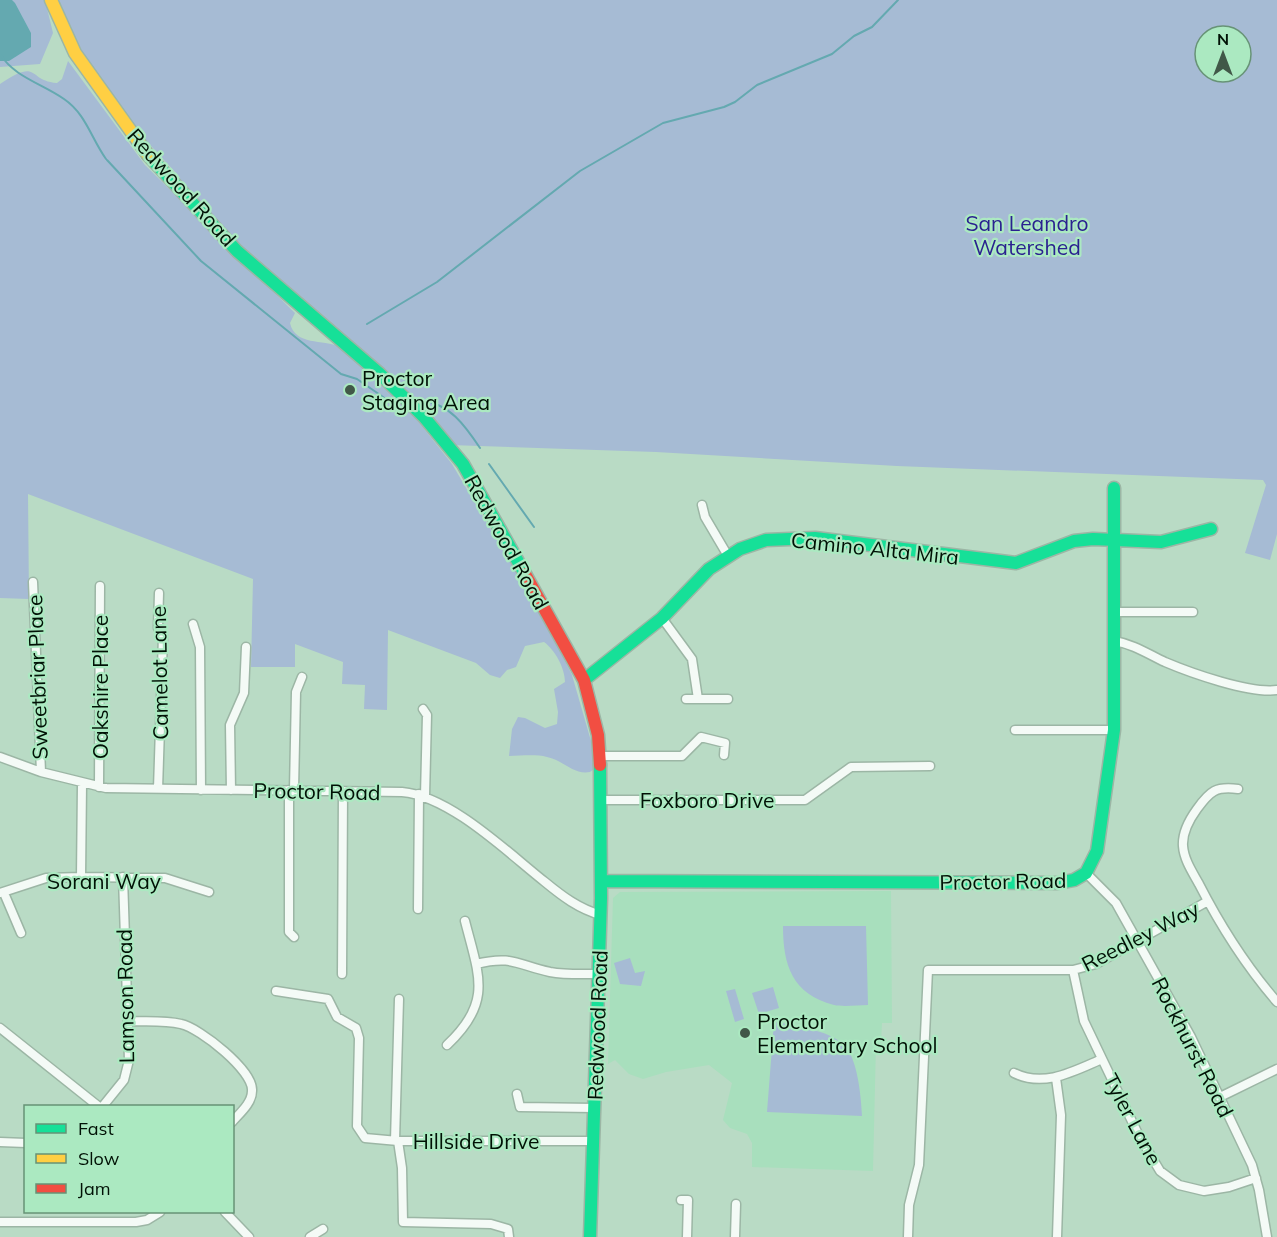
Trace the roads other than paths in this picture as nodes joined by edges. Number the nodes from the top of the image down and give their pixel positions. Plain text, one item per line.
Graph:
1 (51, 0) edge
2 (1114, 488) dead end
3 (702, 505) dead end
4 (1211, 529) dead end
5 (1112, 539) junction
6 (728, 556) junction
7 (33, 582) dead end
8 (100, 586) dead end
9 (159, 593) dead end
10 (1114, 612) junction
11 (1193, 612) dead end
12 (662, 618) junction
13 (193, 624) dead end
14 (1114, 640) junction
15 (246, 647) dead end
16 (302, 677) dead end
17 (584, 680) junction
18 (1277, 690) edge
19 (686, 699) dead end
20 (698, 699) junction
21 (728, 699) dead end
22 (423, 709) dead end
23 (1015, 730) dead end
24 (1114, 730) junction
25 (724, 755) dead end
26 (600, 756) junction
27 (0, 757) edge
28 (930, 766) dead end
29 (41, 772) junction
30 (82, 784) junction
31 (99, 788) junction
32 (158, 789) junction
33 (1238, 789) dead end
34 (201, 790) junction
35 (231, 790) junction
36 (291, 790) junction
37 (343, 791) junction
38 (422, 795) junction
39 (601, 800) junction
40 (1086, 873) junction
41 (81, 877) junction
42 (123, 877) junction
43 (601, 881) junction
44 (209, 892) dead end
45 (2, 893) edge
46 (1208, 901) junction
47 (418, 909) dead end
48 (601, 915) junction
49 (465, 921) dead end
50 (21, 933) dead end
51 (294, 937) dead end
52 (1137, 941) junction
53 (476, 964) junction
54 (1074, 970) junction
55 (342, 974) dead end
56 (598, 974) junction
57 (276, 991) dead end
58 (399, 999) dead end
59 (1277, 1002) edge
60 (129, 1021) junction
61 (0, 1028) edge
62 (447, 1045) dead end
63 (1102, 1059) junction
64 (1277, 1069) edge
65 (1014, 1073) dead end
66 (1056, 1078) junction
67 (517, 1094) dead end
68 (1220, 1097) junction
69 (96, 1105) edge
70 (105, 1105) edge
71 (594, 1108) junction
72 (234, 1119) edge
73 (396, 1141) junction
74 (593, 1141) junction
75 (0, 1142) edge
76 (24, 1143) edge
77 (1256, 1178) junction
78 (681, 1200) dead end
79 (736, 1204) dead end
80 (158, 1213) edge
81 (226, 1213) edge
82 (0, 1222) edge
83 (323, 1229) dead end
84 (249, 1237) edge
85 (310, 1237) edge
86 (509, 1237) edge
87 (590, 1237) edge
88 (687, 1237) edge
89 (735, 1237) edge
90 (908, 1237) edge
91 (1057, 1237) edge
92 (1267, 1237) edge

1 - 17 street, Redwood Road
2 - 5 street, Proctor Road
3 - 6 street
4 - 5 street, Camino Alta Mira
5 - 6 street, Camino Alta Mira
5 - 10 street, Proctor Road
6 - 12 street, Camino Alta Mira
7 - 29 street, Sweetbriar Place
8 - 31 street, Oakshire Place
9 - 32 street, Camelot Lane
10 - 11 street
10 - 14 street, Proctor Road
12 - 17 street, Camino Alta Mira
12 - 20 street
13 - 34 street
14 - 18 street
14 - 24 street, Proctor Road
15 - 35 street
16 - 36 street
17 - 26 street, Redwood Road
19 - 20 street
20 - 21 street
22 - 38 street
23 - 24 street
24 - 40 street, Proctor Road
25 - 26 street
26 - 39 street, Redwood Road
27 - 29 street, Proctor Road
28 - 39 street, Foxboro Drive
29 - 30 street, Proctor Road
30 - 31 street, Proctor Road
30 - 41 street
31 - 32 street, Proctor Road
32 - 34 street, Proctor Road
33 - 46 street
34 - 35 street, Proctor Road
35 - 36 street, Proctor Road
36 - 37 street, Proctor Road
36 - 51 street
37 - 38 street, Proctor Road
37 - 55 street
38 - 47 street
38 - 48 street, Proctor Road
39 - 43 street, Redwood Road
40 - 43 street, Proctor Road
40 - 52 street, Rockhurst Road
41 - 42 street, Sorani Way
41 - 45 street, Sorani Way
42 - 44 street, Sorani Way
42 - 60 street, Lamson Road
43 - 48 street, Redwood Road
45 - 50 street
46 - 52 street, Reedley Way
46 - 59 street
48 - 56 street, Redwood Road
49 - 53 street
52 - 54 street, Reedley Way
52 - 68 street, Rockhurst Road
53 - 56 street
53 - 62 street
54 - 63 street, Tyler Lane
54 - 90 street, Reedley Way
56 - 71 street, Redwood Road
57 - 73 street, Hillside Drive
58 - 73 street
60 - 70 street, Lamson Road
60 - 72 street
61 - 69 street
63 - 66 street
63 - 77 street, Tyler Lane
64 - 68 street
65 - 66 street
66 - 91 street
67 - 71 street
68 - 77 street, Rockhurst Road
71 - 74 street, Redwood Road
73 - 74 street, Hillside Drive
73 - 86 street
74 - 87 street, Redwood Road
75 - 76 street
77 - 92 street, Rockhurst Road
78 - 88 street
79 - 89 street
80 - 82 street
81 - 84 street
83 - 85 street

